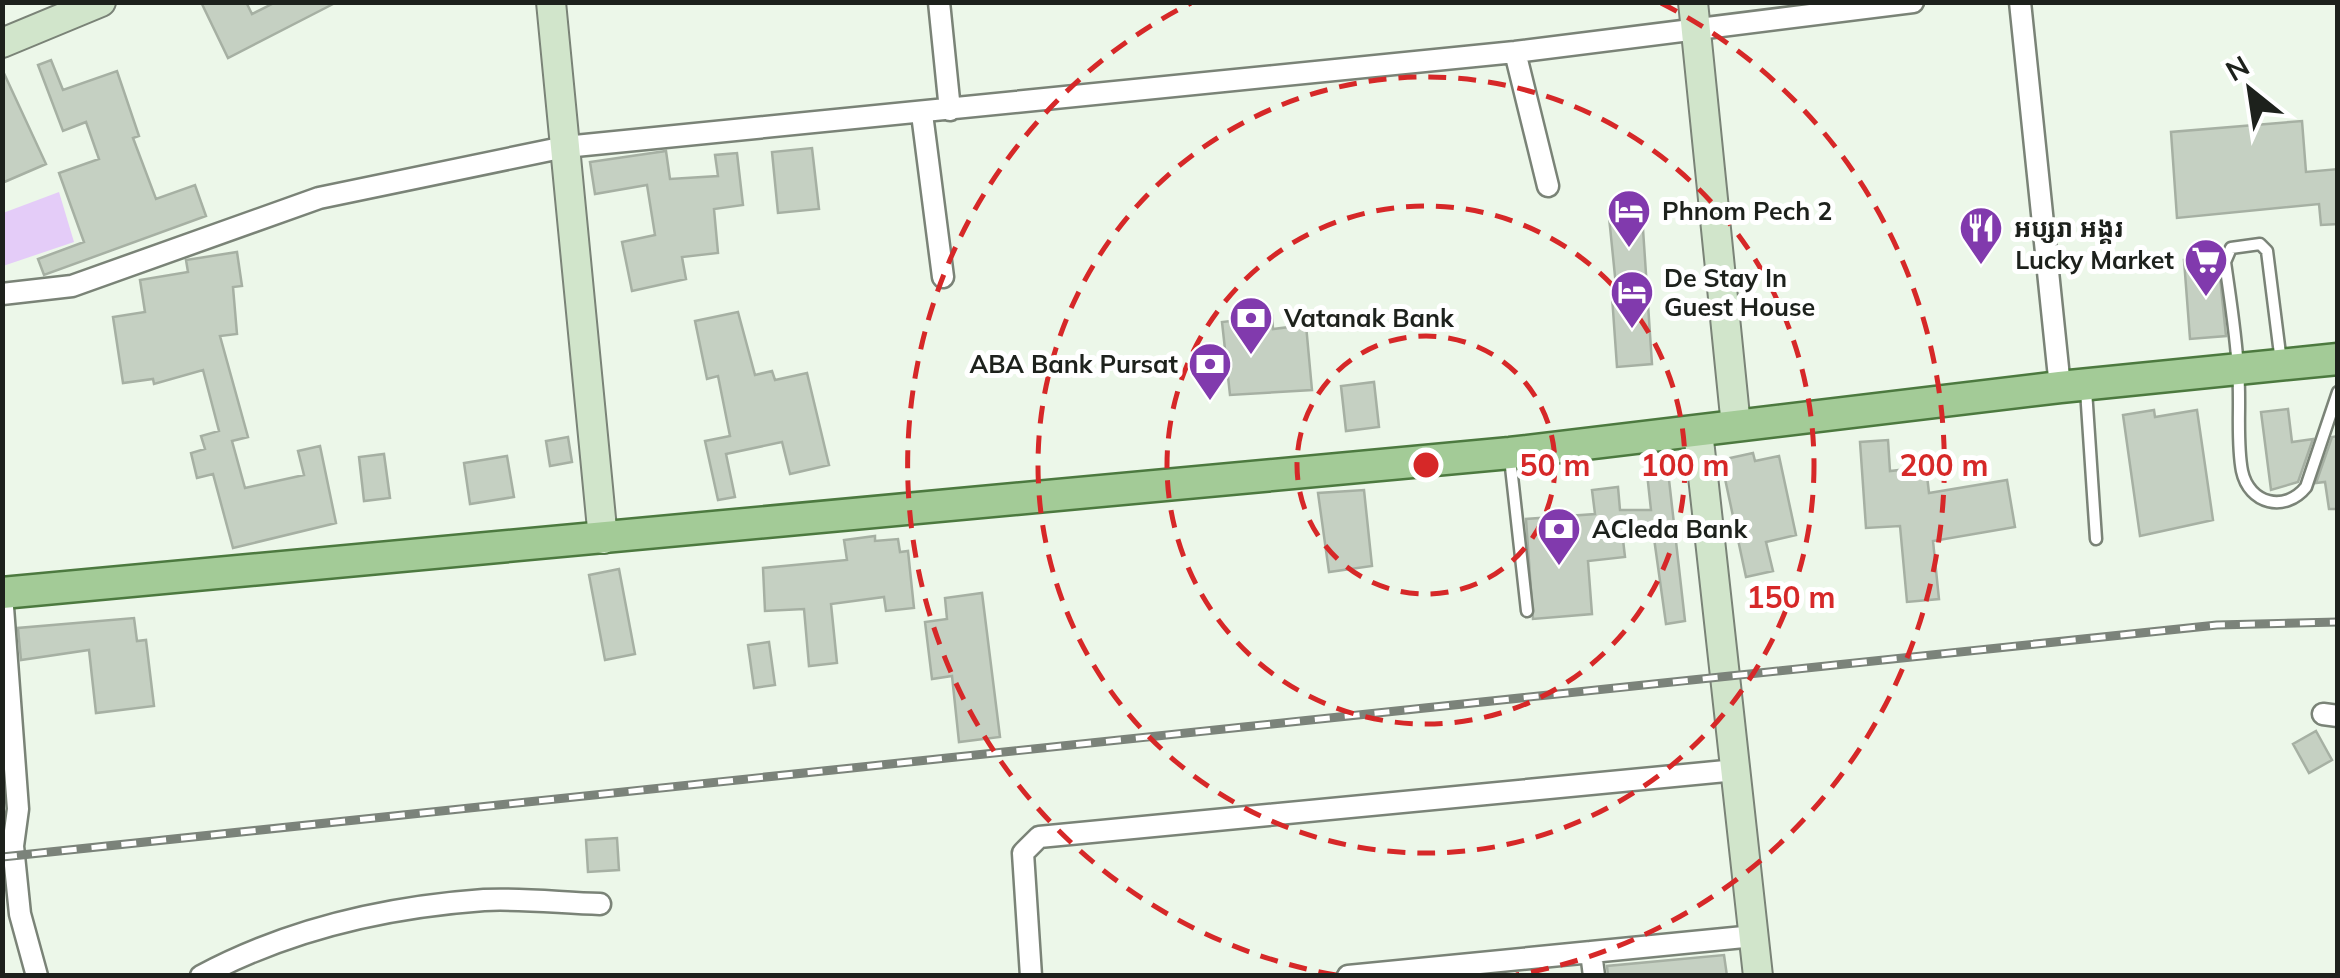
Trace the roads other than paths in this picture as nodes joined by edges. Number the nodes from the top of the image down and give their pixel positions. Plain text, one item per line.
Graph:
1 (101, 2) edge
2 (551, 2) edge
3 (939, 2) edge
4 (1913, 2) edge
5 (2020, 2) edge
6 (1694, 15) edge
7 (2, 44) edge
8 (1515, 52) junction
9 (950, 110) junction
10 (922, 114) junction
11 (564, 147) junction
12 (1548, 186) dead end
13 (943, 277) dead end
14 (2, 294) edge
15 (2338, 359) edge
16 (2281, 365) junction
17 (2238, 369) junction
18 (2073, 385) junction
19 (2338, 392) edge
20 (1736, 426) junction
21 (1698, 431) junction
22 (1510, 452) junction
23 (2096, 539) dead end
24 (603, 540) junction
25 (2, 594) edge
26 (1527, 612) dead end
27 (1736, 770) junction
28 (10, 810) edge
29 (600, 904) dead end
30 (12, 917) edge
31 (1754, 936) junction
32 (1591, 952) junction
33 (1437, 971) edge
34 (40, 975) edge
35 (201, 976) edge
36 (1031, 976) edge
37 (1348, 976) edge
38 (1594, 976) edge
39 (1758, 976) edge

1 - 7 street
2 - 11 street
3 - 9 street
4 - 6 street
5 - 18 street
6 - 8 street
6 - 20 street
8 - 9 street
8 - 12 street
9 - 10 street
10 - 11 street
10 - 13 street
11 - 14 street
11 - 24 street
15 - 16 main road
16 - 17 main road
16 - 17 lane
17 - 18 main road
17 - 19 lane
18 - 20 main road
18 - 23 lane
20 - 21 main road
21 - 22 main road
21 - 27 street
22 - 24 main road
22 - 26 lane
24 - 25 main road
25 - 28 street
27 - 31 street
27 - 36 street
28 - 30 street
29 - 35 street
30 - 34 street
31 - 32 street
31 - 39 street
32 - 33 street
32 - 38 street
33 - 37 street

